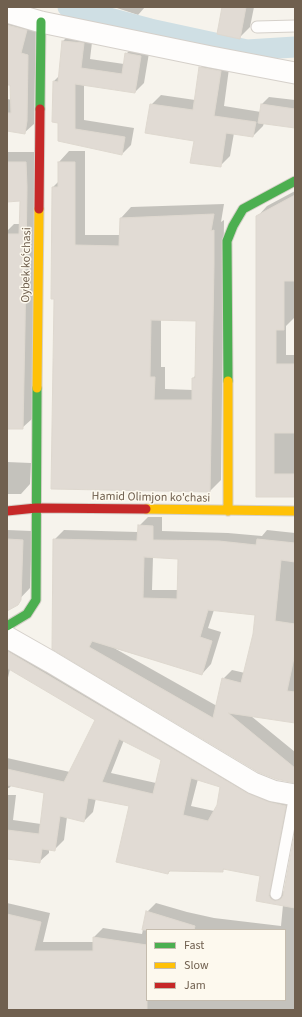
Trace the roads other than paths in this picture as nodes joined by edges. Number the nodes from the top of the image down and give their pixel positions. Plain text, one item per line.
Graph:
1 (7, 12) edge
2 (41, 22) junction
3 (295, 26) edge
4 (257, 28) dead end
5 (295, 73) edge
6 (295, 181) edge
7 (36, 508) junction
8 (7, 511) edge
9 (228, 511) junction
10 (295, 511) edge
11 (7, 626) edge
12 (7, 637) edge
13 (295, 795) edge
14 (276, 894) dead end

1 - 2 street
2 - 5 street
2 - 7 street, Oybek koʻchasi
3 - 4 lane
6 - 9 street
7 - 8 street, Hamid Olimjon ko'chasi
7 - 9 street, Hamid Olimjon ko'chasi
7 - 11 street, Oybek koʻchasi
9 - 10 street, Hamid Olimjon ko'chasi
12 - 13 street
13 - 14 lane

